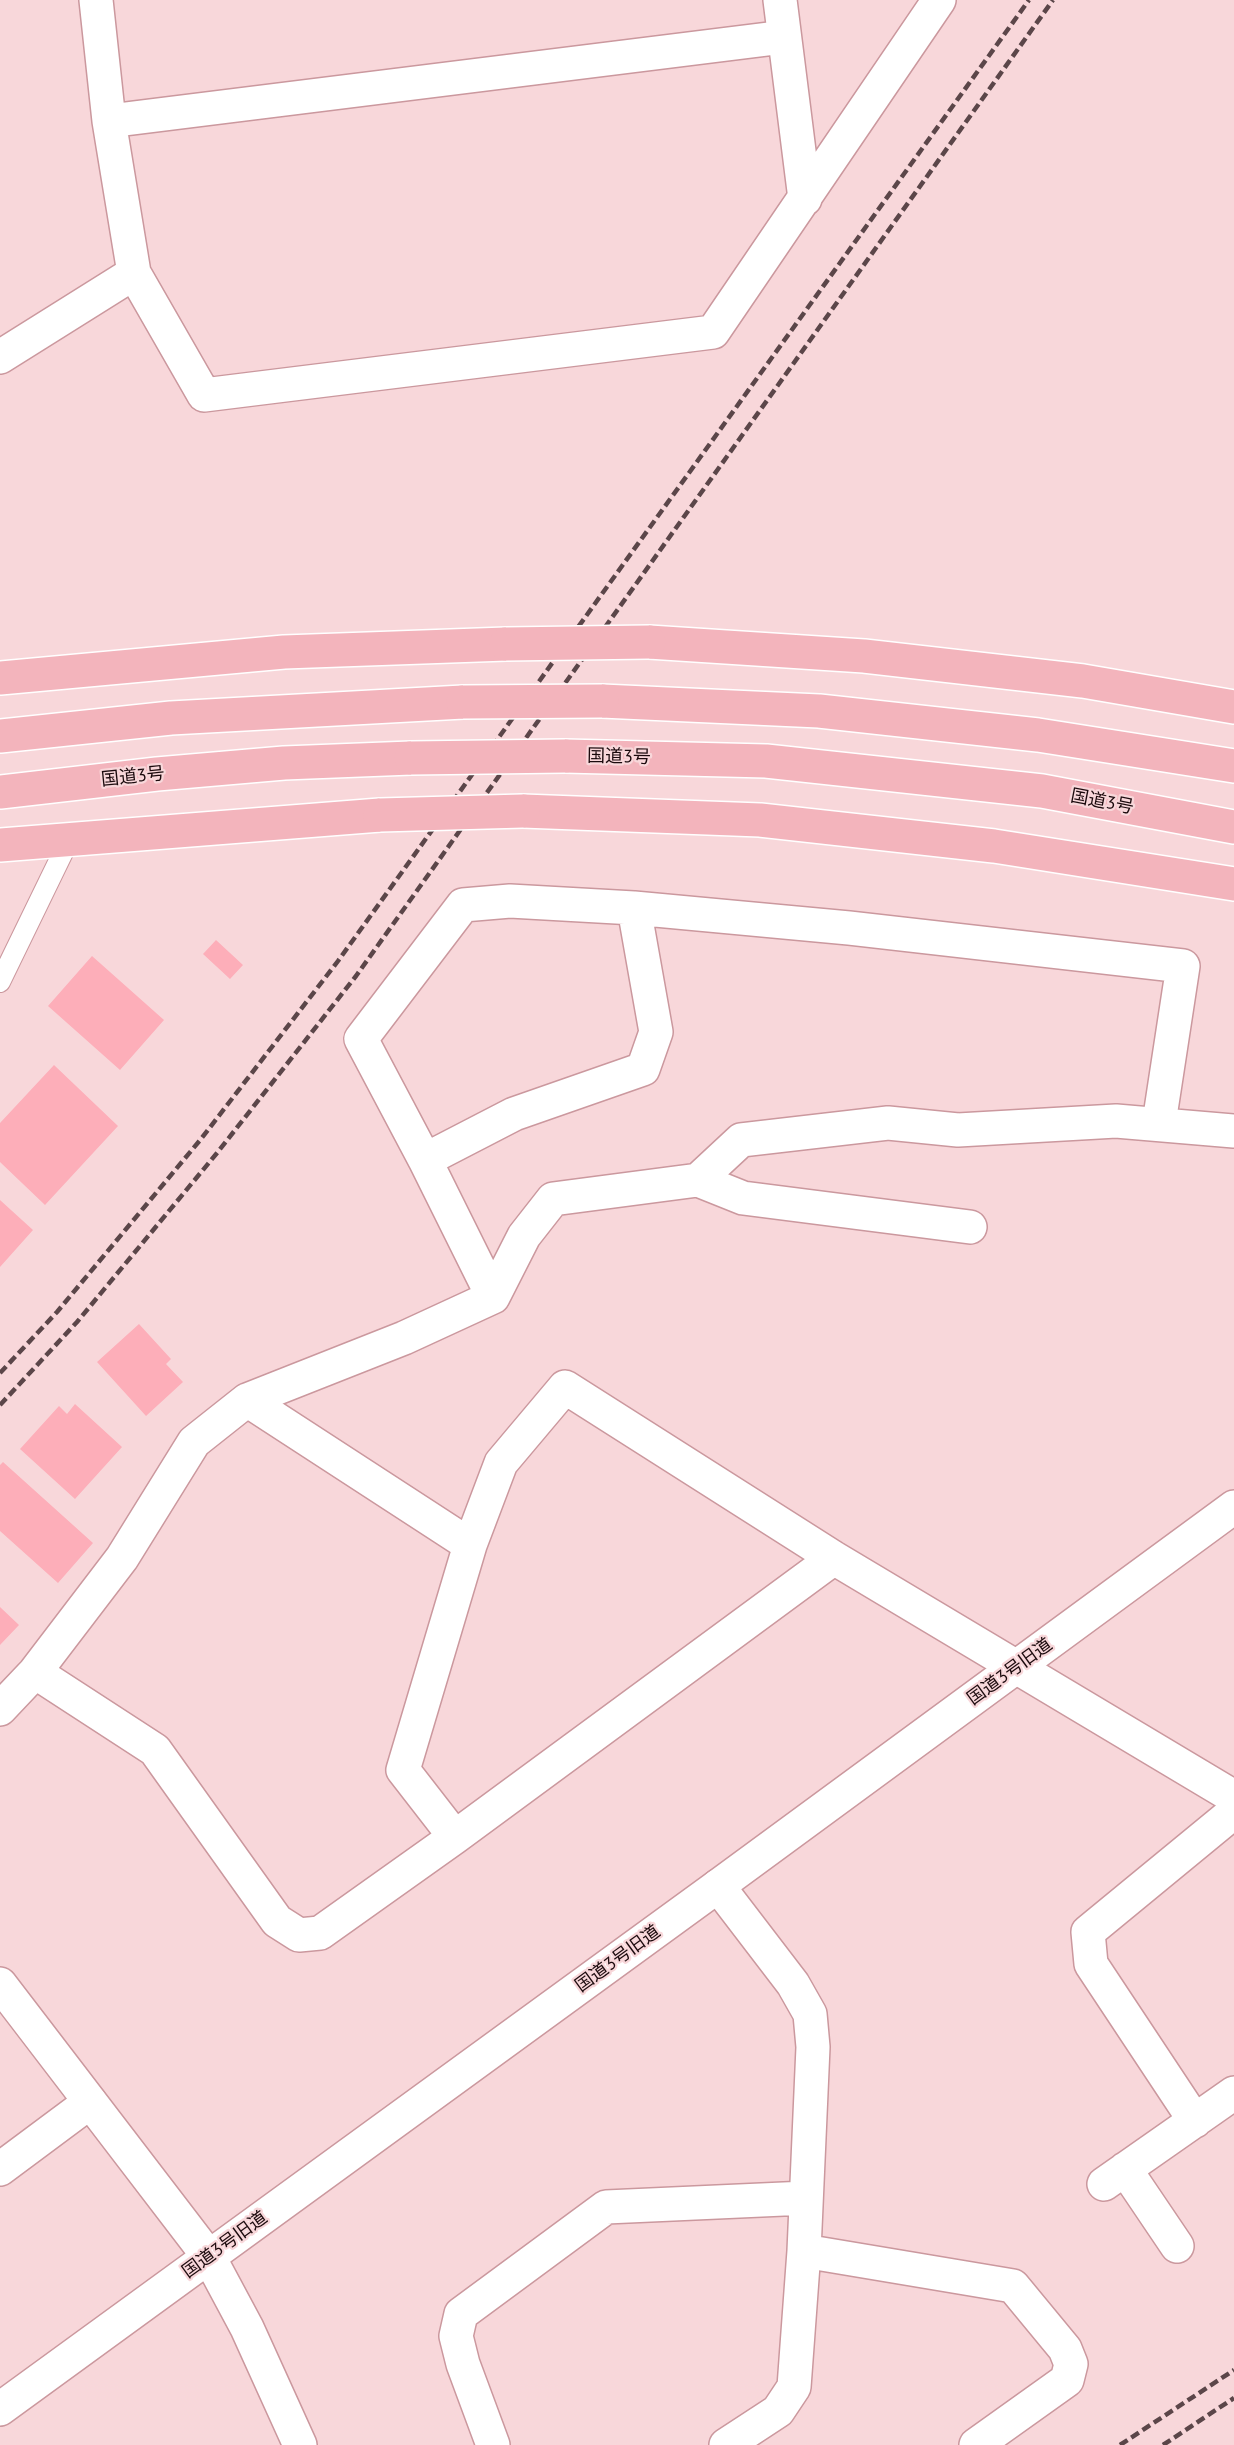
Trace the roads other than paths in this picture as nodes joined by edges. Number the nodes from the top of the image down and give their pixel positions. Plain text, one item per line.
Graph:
1 (96, 0) edge
2 (780, 0) edge
3 (939, 0) edge
4 (784, 38) junction
5 (109, 121) junction
6 (805, 199) junction
7 (134, 273) junction
8 (0, 357) edge
9 (0, 678) edge
10 (1234, 707) edge
11 (0, 736) edge
12 (1234, 766) edge
13 (0, 792) edge
14 (1234, 827) edge
15 (70, 838) junction
16 (0, 845) edge
17 (1234, 884) edge
18 (634, 908) junction
19 (0, 982) edge
20 (1159, 1123) junction
21 (1234, 1131) edge
22 (425, 1160) junction
23 (698, 1180) junction
24 (970, 1227) dead end
25 (494, 1297) junction
26 (246, 1400) junction
27 (1234, 1507) edge
28 (470, 1545) junction
29 (834, 1558) junction
30 (1016, 1668) junction
31 (35, 1672) junction
32 (0, 1709) edge
33 (1234, 1797) edge
34 (1234, 1812) edge
35 (455, 1837) junction
36 (718, 1886) junction
37 (0, 1984) edge
38 (1234, 2093) edge
39 (90, 2103) junction
40 (1194, 2121) junction
41 (0, 2169) edge
42 (806, 2198) junction
43 (1176, 2246) dead end
44 (804, 2251) junction
45 (209, 2257) junction
46 (0, 2409) edge
47 (294, 2442) edge
48 (493, 2445) edge
49 (726, 2445) edge
50 (976, 2445) edge

1 - 5 street
2 - 4 street
3 - 6 street
4 - 5 street
4 - 6 street
5 - 7 street
6 - 7 street
7 - 8 street
9 - 10 highway, bridge
11 - 12 highway, bridge
13 - 14 highway, 国道3号, bridge
15 - 16 highway
15 - 17 highway, bridge
15 - 19 lane
18 - 20 street
18 - 22 street
18 - 22 street
20 - 21 street
20 - 23 street
22 - 25 street
23 - 24 street
23 - 25 street
25 - 26 street
26 - 28 street
26 - 31 street
27 - 30 street, 国道3号旧道
28 - 29 street
28 - 35 street
29 - 30 street
29 - 35 street
30 - 33 street
30 - 36 street, 国道3号旧道
31 - 32 street
31 - 35 street
34 - 40 street
36 - 42 street
36 - 45 street, 国道3号旧道
37 - 39 street
38 - 40 street
39 - 41 street
39 - 45 street
40 - 43 street
42 - 44 street
42 - 48 street
44 - 49 street
44 - 50 street
45 - 46 street, 国道3号旧道
45 - 47 street

